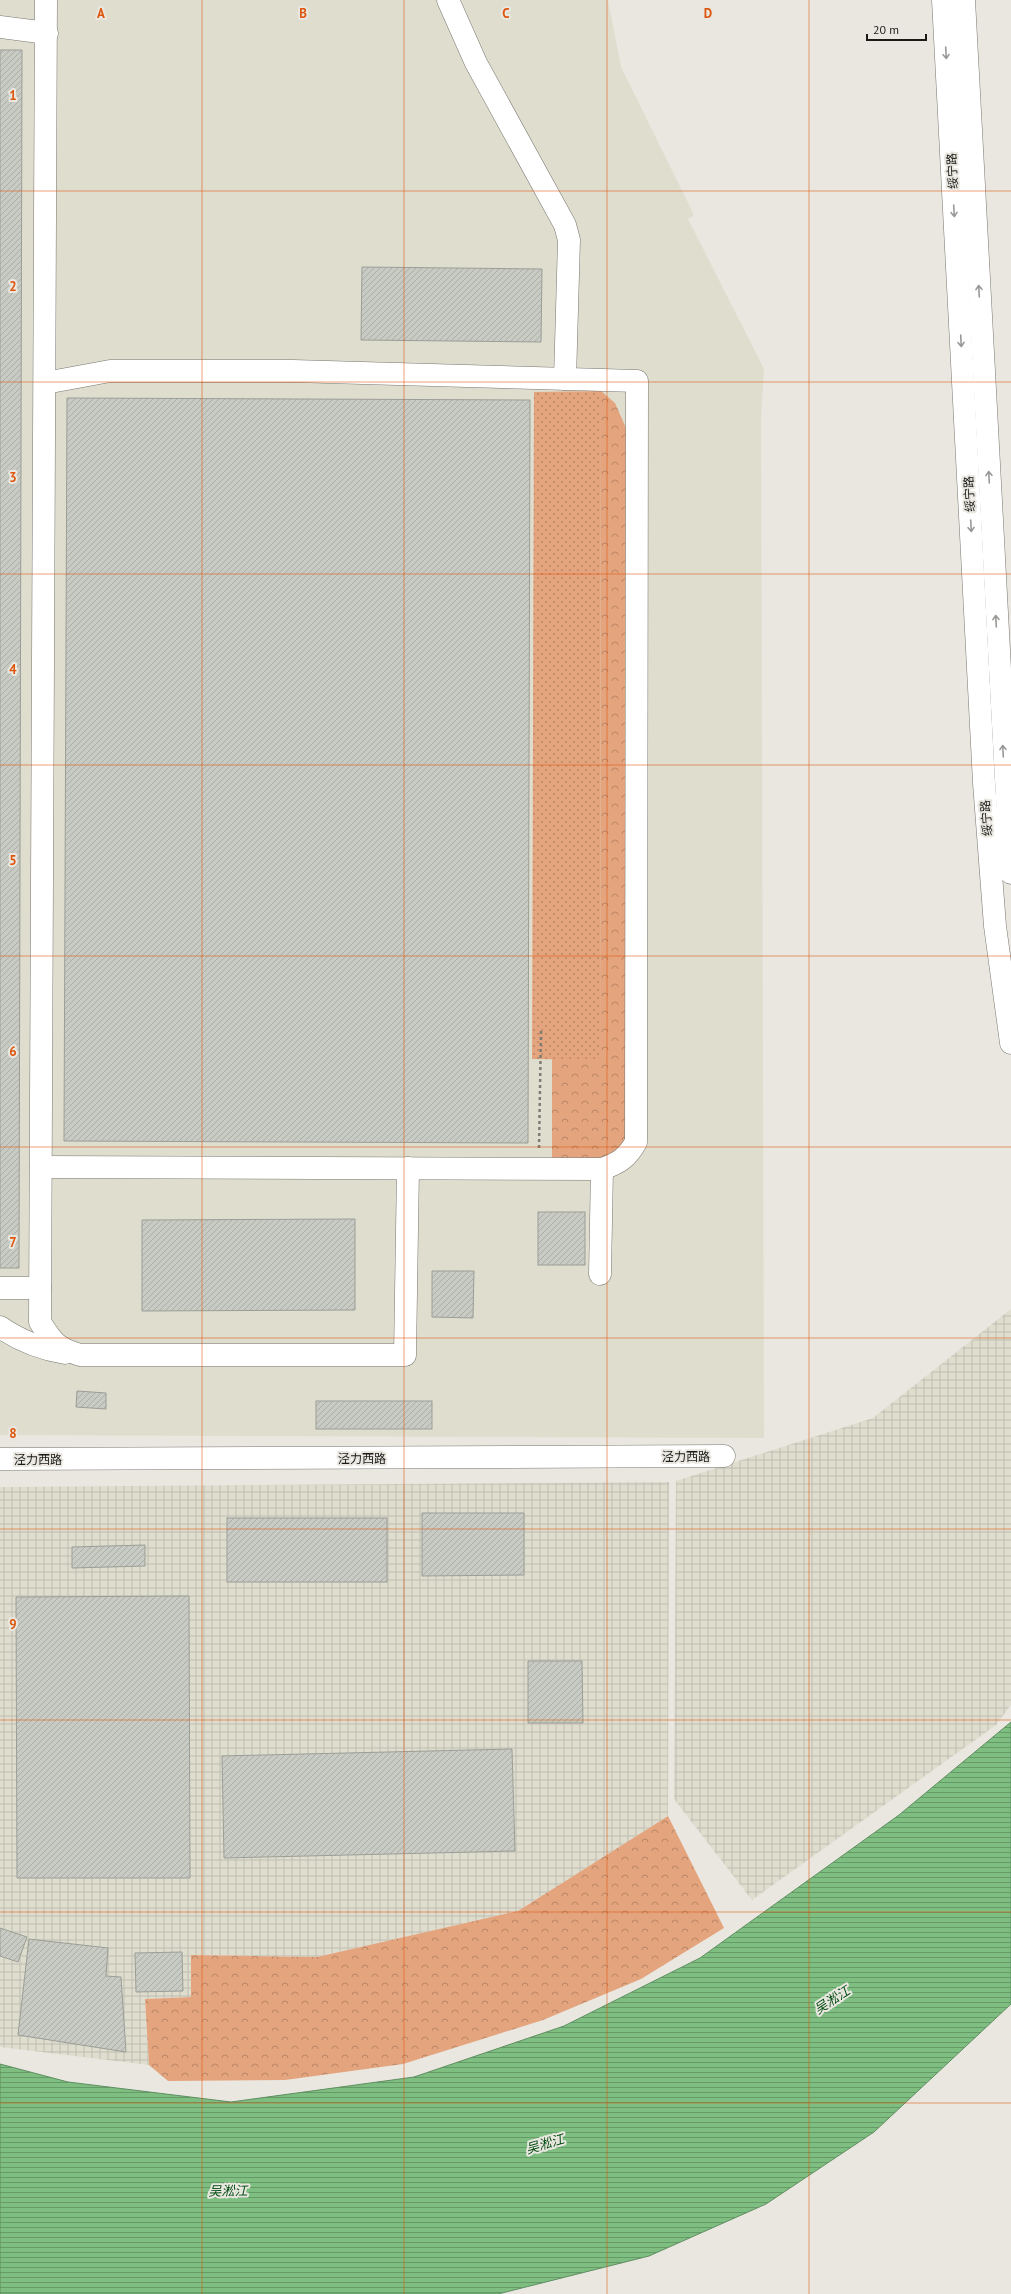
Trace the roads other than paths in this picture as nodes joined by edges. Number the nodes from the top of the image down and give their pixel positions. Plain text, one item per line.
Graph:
1 (46, 0) edge
2 (448, 0) edge
3 (943, 0) edge
4 (964, 0) edge
5 (0, 27) edge
6 (47, 33) junction
7 (564, 379) junction
8 (45, 383) junction
9 (1011, 873) edge
10 (1011, 1043) edge
11 (41, 1167) junction
12 (408, 1168) junction
13 (602, 1169) junction
14 (600, 1274) dead end
15 (0, 1288) edge
16 (40, 1288) junction
17 (0, 1328) edge
18 (80, 1355) junction
19 (724, 1456) dead end
20 (0, 1459) edge

1 - 6 main road
2 - 7 main road
3 -> 10 main road, 绥宁路
9 -> 4 main road, 绥宁路
5 - 6 main road
6 - 8 main road
7 - 8 main road
7 - 13 main road
8 - 11 main road
11 - 12 main road
11 - 16 main road
12 - 13 main road
12 - 18 main road
13 - 14 main road
15 - 16 main road
16 - 18 main road
17 - 18 main road
19 - 20 main road, 泾力西路

